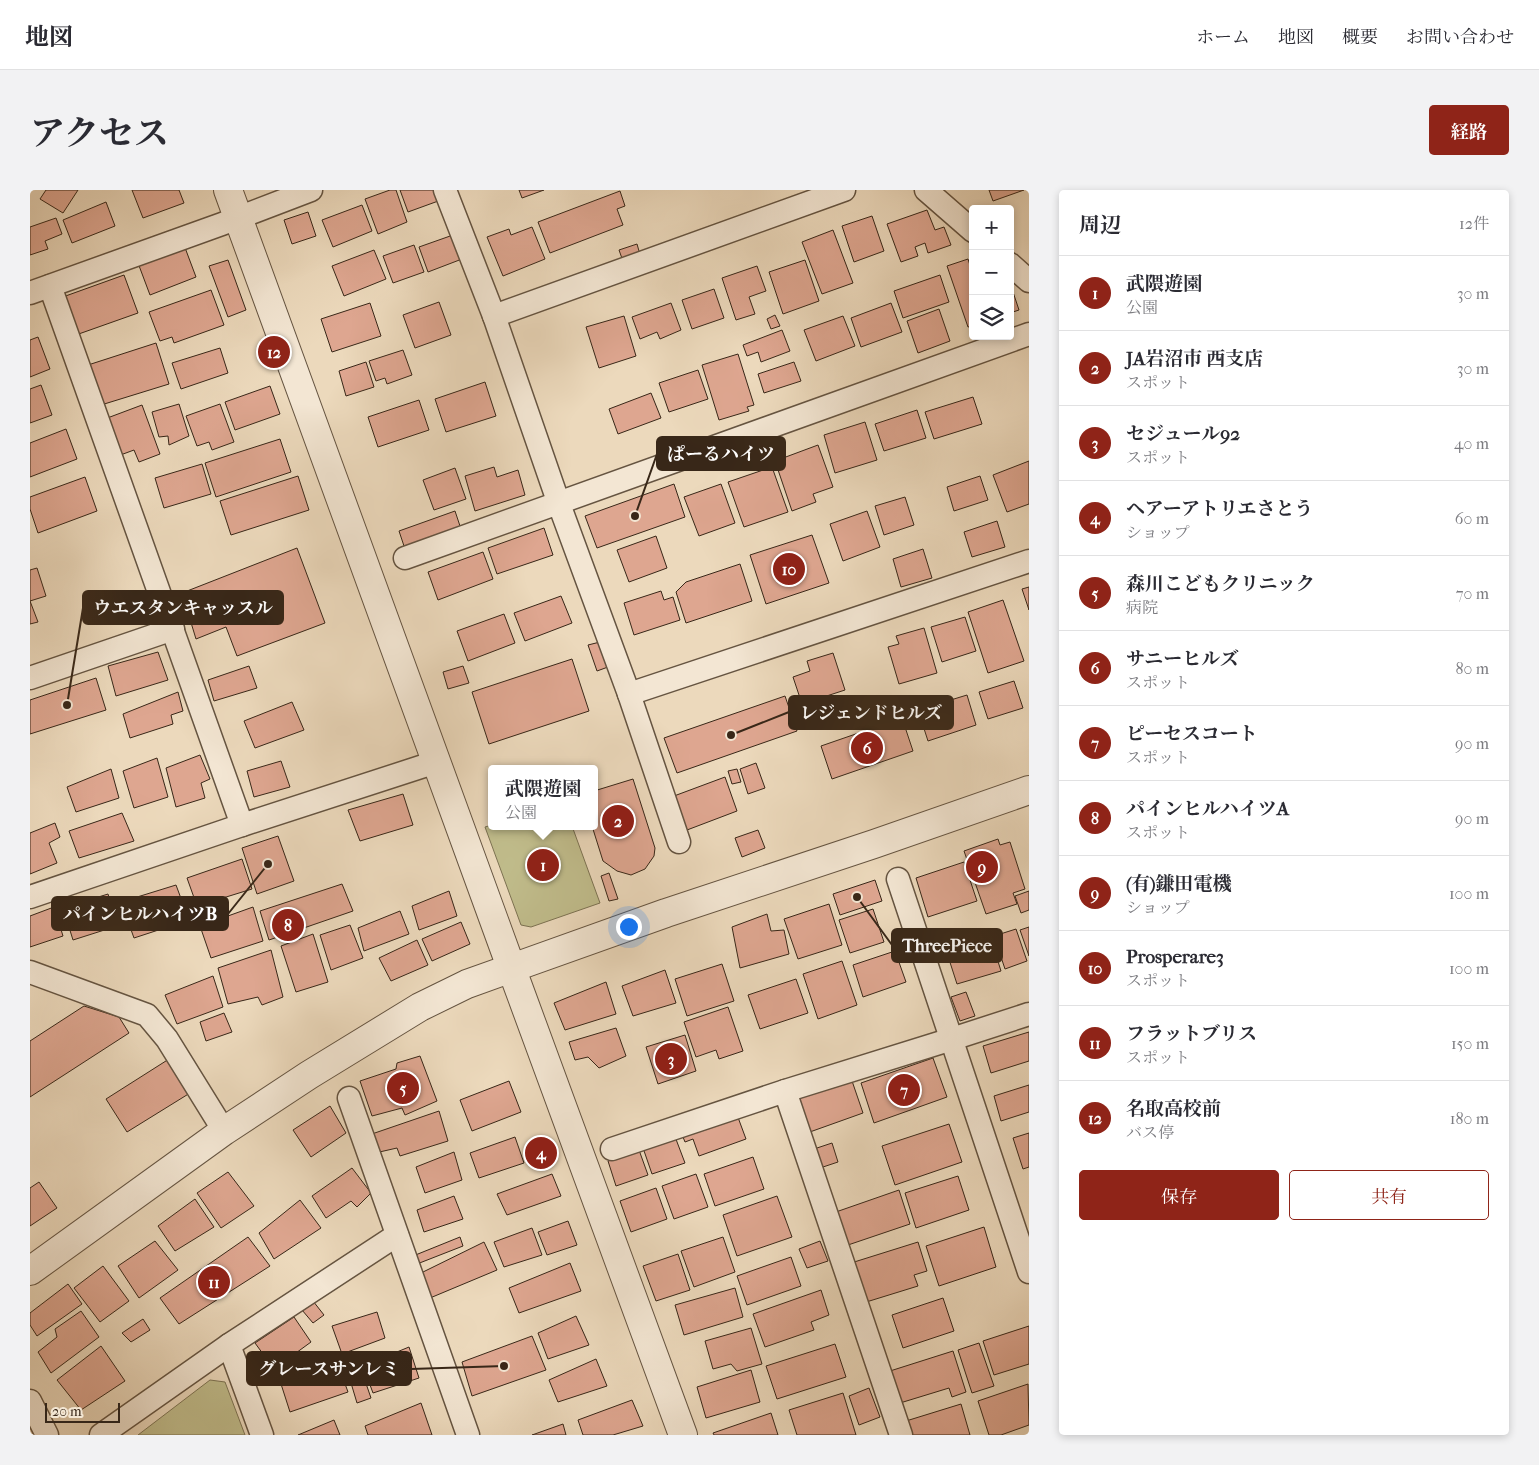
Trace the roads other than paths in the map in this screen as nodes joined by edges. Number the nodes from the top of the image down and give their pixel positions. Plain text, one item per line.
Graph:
1 (228, 190) edge
2 (311, 190) edge
3 (445, 190) edge
4 (844, 190) edge
5 (926, 190) edge
6 (238, 218) junction
7 (969, 228) edge
8 (1014, 268) edge
9 (1029, 281) edge
10 (40, 290) edge
11 (494, 316) junction
12 (1029, 334) edge
13 (559, 504) junction
14 (405, 558) dead end
15 (1029, 561) edge
16 (173, 629) junction
17 (30, 678) edge
18 (629, 694) junction
19 (436, 762) junction
20 (1029, 790) edge
21 (242, 825) junction
22 (679, 842) dead end
23 (898, 879) dead end
24 (30, 897) edge
25 (511, 968) junction
26 (30, 972) edge
27 (1029, 1014) edge
28 (952, 1039) junction
29 (785, 1091) junction
30 (349, 1098) dead end
31 (224, 1131) junction
32 (612, 1149) dead end
33 (397, 1235) junction
34 (30, 1271) edge
35 (1029, 1272) edge
36 (229, 1345) junction
37 (30, 1401) edge
38 (48, 1435) edge
39 (101, 1435) edge
40 (262, 1435) edge
41 (468, 1435) edge
42 (683, 1435) edge
43 (901, 1435) edge

1 - 6 street
2 - 6 street
3 - 11 street
4 - 11 street
5 - 7 street
6 - 10 street
6 - 19 street
8 - 9 street
10 - 16 street
11 - 13 street
12 - 13 street
13 - 14 street
13 - 18 street
15 - 18 street
16 - 17 street
16 - 21 street
18 - 22 street
19 - 21 street
19 - 25 street
20 - 25 street
21 - 24 street
23 - 28 street
25 - 31 street
25 - 42 street
26 - 31 street
27 - 28 street
28 - 29 street
28 - 35 street
29 - 32 street
29 - 43 street
30 - 33 street
31 - 34 street
33 - 36 street
33 - 41 street
36 - 39 street
36 - 40 street
37 - 38 street

